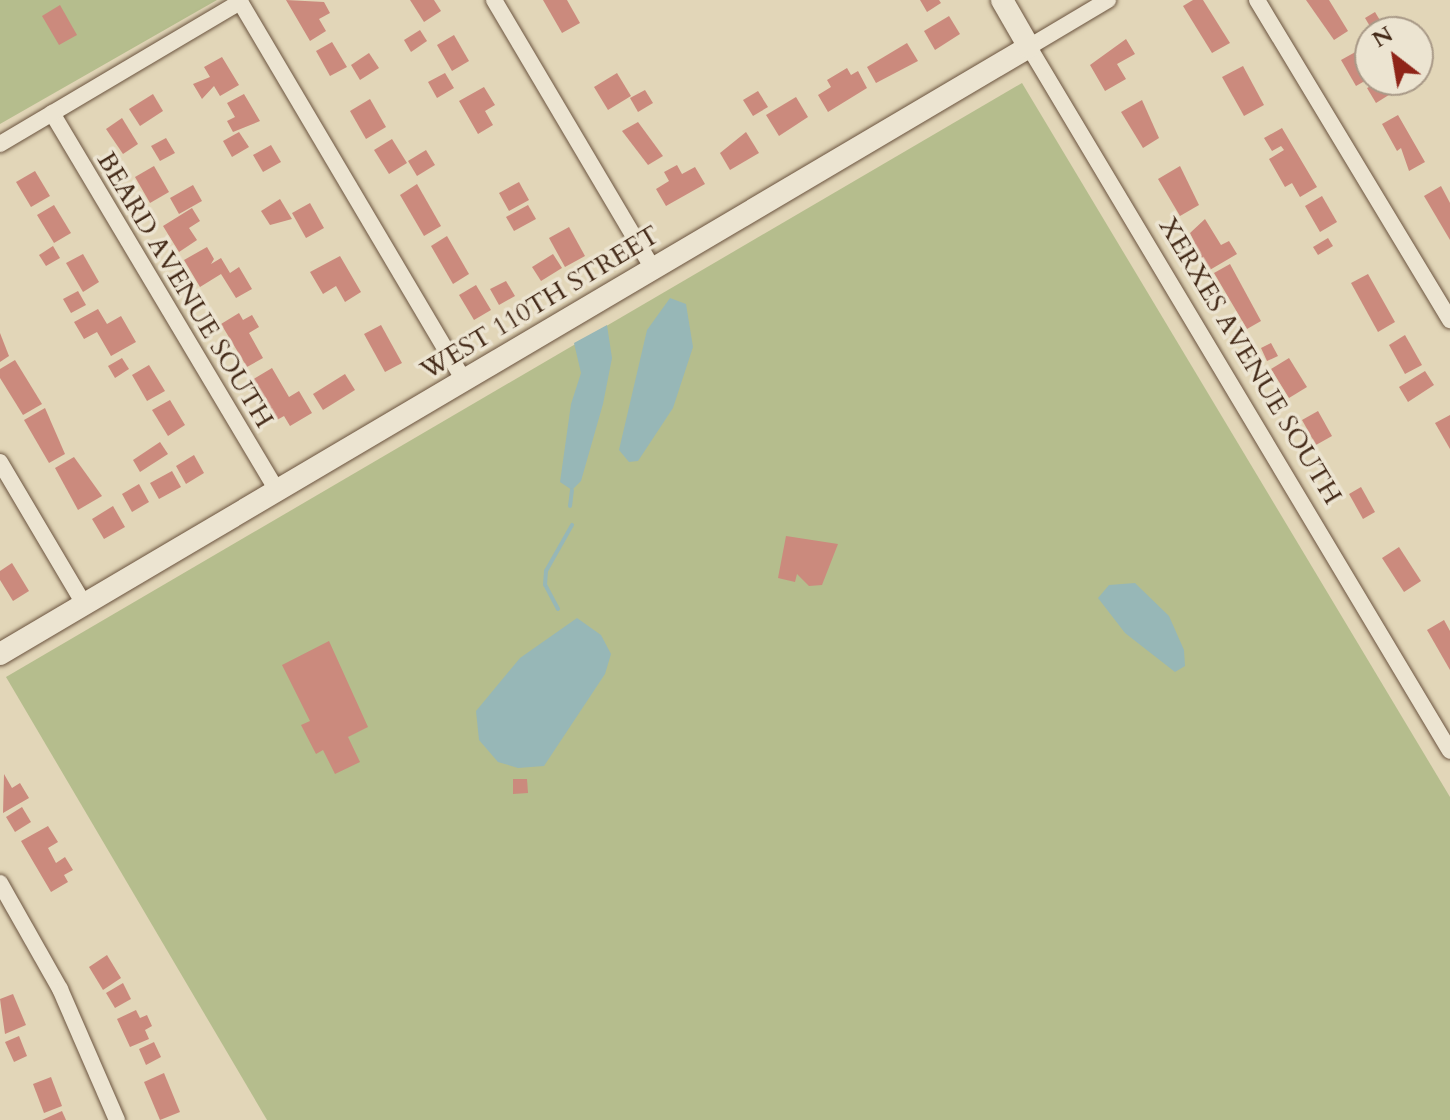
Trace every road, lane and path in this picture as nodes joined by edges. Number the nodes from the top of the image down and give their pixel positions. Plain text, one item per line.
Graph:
1 (494, 0) edge
2 (1002, 0) edge
3 (1108, 0) edge
4 (1257, 0) edge
5 (240, 1) edge
6 (1029, 47) junction
7 (52, 113) junction
8 (0, 144) edge
9 (653, 269) junction
10 (1450, 320) edge
11 (464, 380) junction
12 (0, 462) edge
13 (277, 491) junction
14 (84, 604) junction
15 (0, 654) edge
16 (1450, 751) edge
17 (0, 883) edge
18 (117, 1120) edge

1 - 9 street
2 - 6 street, XERXES AVENUE SOUTH
3 - 6 street, WEST 110TH STREET
4 - 10 street
5 - 7 street
5 - 11 street
6 - 9 street, WEST 110TH STREET
6 - 16 street, XERXES AVENUE SOUTH
7 - 8 street
7 - 13 street, BEARD AVENUE SOUTH
9 - 11 street, WEST 110TH STREET
11 - 13 street, WEST 110TH STREET
12 - 14 street
13 - 14 street, WEST 110TH STREET
14 - 15 street, WEST 110TH STREET
17 - 18 street

